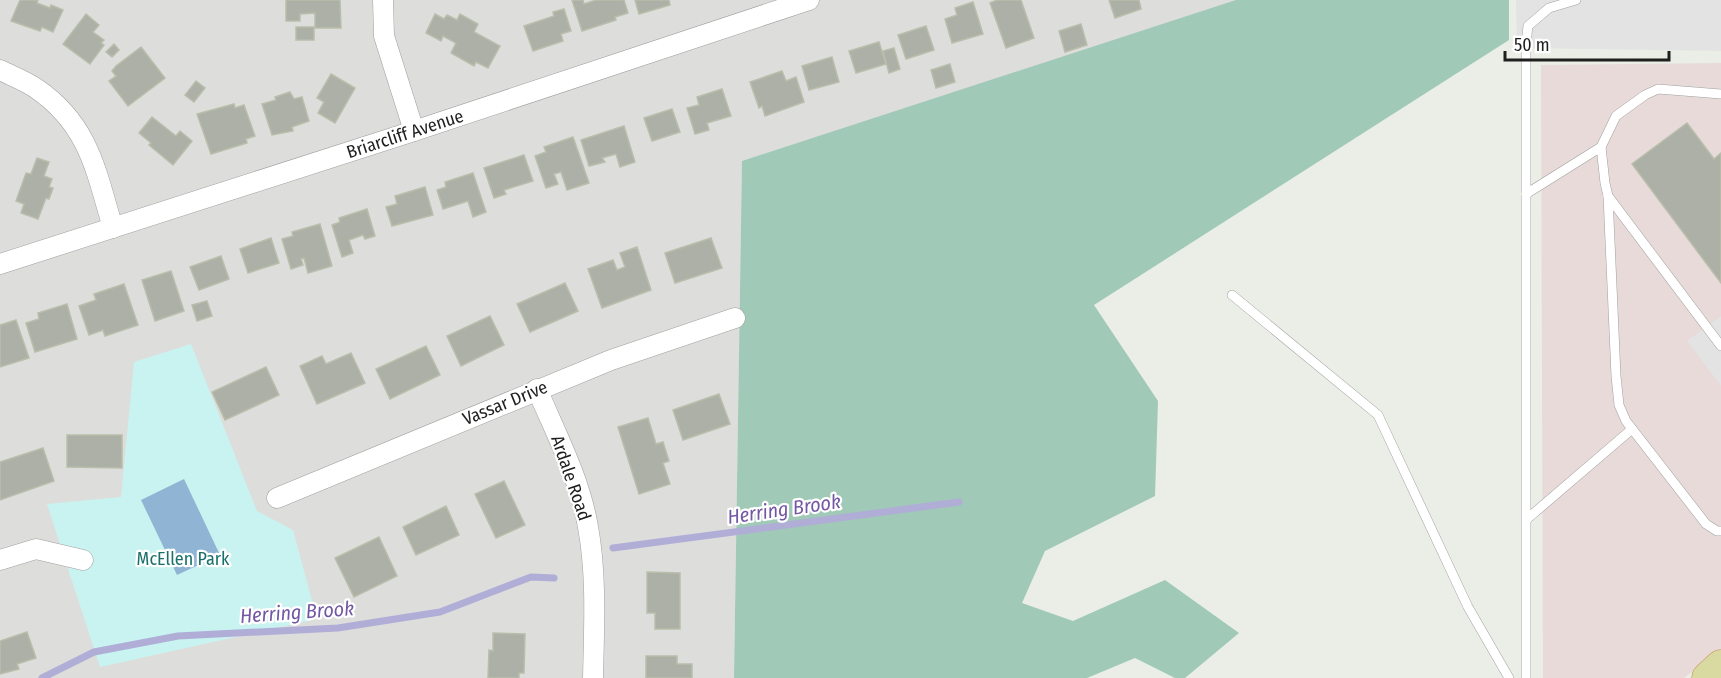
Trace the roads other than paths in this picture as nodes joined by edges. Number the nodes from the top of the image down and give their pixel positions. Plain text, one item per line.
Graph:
1 (383, 0) edge
2 (809, 0) edge
3 (1576, 0) edge
4 (0, 69) edge
5 (1721, 94) edge
6 (414, 131) junction
7 (1600, 147) junction
8 (1526, 194) junction
9 (1608, 196) junction
10 (112, 228) junction
11 (0, 264) edge
12 (1232, 295) dead end
13 (735, 318) dead end
14 (1721, 346) edge
15 (537, 389) junction
16 (1632, 429) junction
17 (277, 498) dead end
18 (1527, 519) junction
19 (1721, 531) edge
20 (0, 560) edge
21 (84, 560) dead end
22 (1721, 666) edge
23 (593, 678) edge
24 (1509, 678) edge
25 (1527, 678) edge
26 (1708, 678) edge

1 - 6 street
2 - 6 street, Briarcliff Avenue
3 - 8 lane
4 - 10 street
5 - 7 lane
6 - 10 street, Briarcliff Avenue
7 - 8 lane
7 - 9 lane
8 - 18 lane
9 - 14 lane
9 - 16 lane
10 - 11 street, Briarcliff Avenue
12 - 24 lane
13 - 15 street, Vassar Drive
15 - 17 street, Vassar Drive
15 - 23 street, Ardale Road
16 - 18 lane
16 - 19 lane
18 - 25 lane
20 - 21 street
22 - 26 highway

